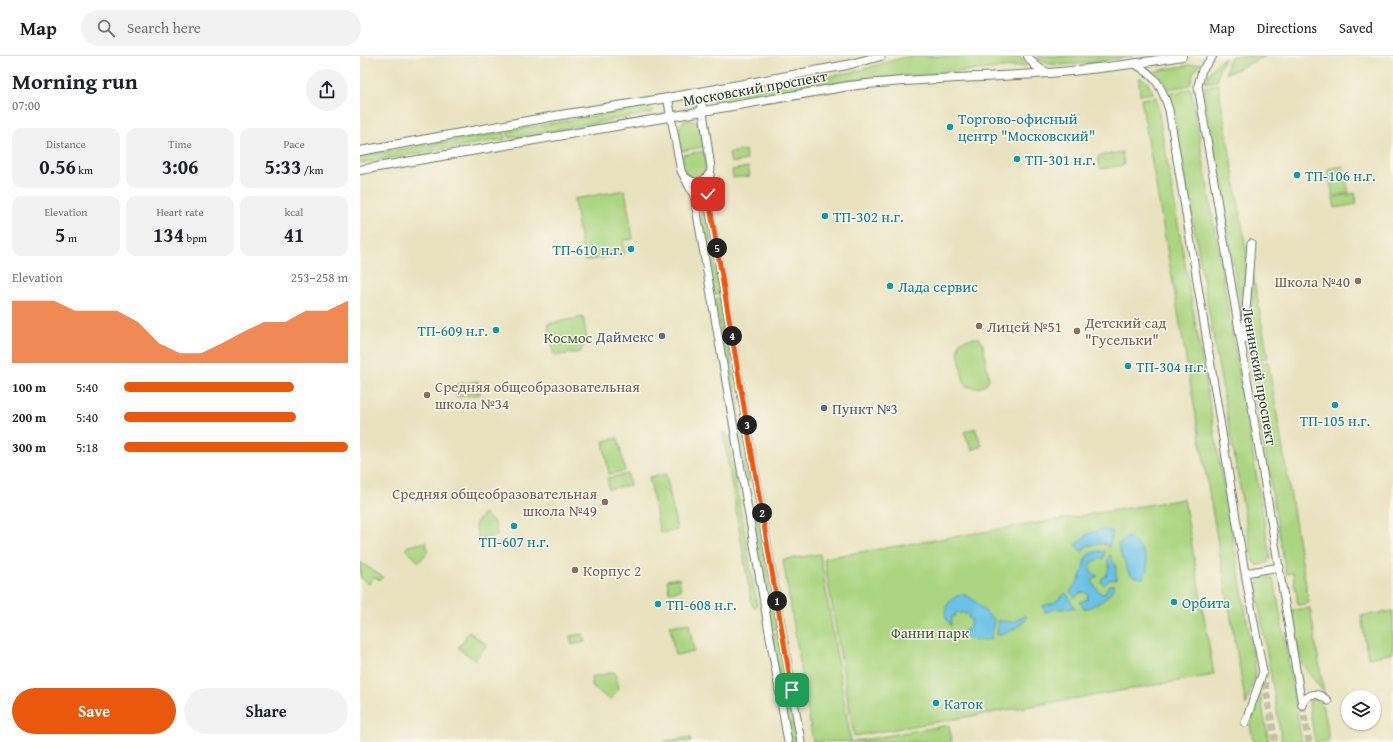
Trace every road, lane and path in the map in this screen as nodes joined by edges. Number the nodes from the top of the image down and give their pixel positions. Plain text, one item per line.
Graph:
1 (881, 56) edge
2 (1028, 56) edge
3 (1182, 56) edge
4 (1213, 56) edge
5 (1135, 64) junction
6 (1048, 73) junction
7 (699, 92) junction
8 (668, 98) junction
9 (703, 112) junction
10 (671, 117) junction
11 (360, 151) edge
12 (360, 170) edge
13 (710, 173) junction
14 (684, 177) junction
15 (708, 194) junction
16 (694, 196) junction
17 (1251, 243) dead end
18 (1243, 352) junction
19 (757, 480) junction
20 (743, 482) junction
21 (762, 511) junction
22 (748, 513) junction
23 (1280, 567) junction
24 (1245, 573) junction
25 (1328, 701) dead end
26 (1245, 723) dead end
27 (788, 742) edge
28 (801, 742) edge

1 - 7 main road, Московский проспект
2 - 6 main road
3 - 5 main road, Московский проспект
4 - 18 main road, Ленинский проспект
5 - 6 main road, Московский проспект
5 - 24 main road
6 - 9 main road, Московский проспект
7 - 8 main road, Московский проспект
7 - 9 main road
8 - 10 main road
8 - 11 main road, Московский проспект
9 - 10 main road, Московский проспект
9 - 13 main road
10 - 12 main road, Московский проспект
10 - 14 main road
13 - 14 main road
13 - 15 main road
14 - 16 main road
15 - 16 main road
15 - 19 main road
16 - 20 main road
17 - 18 main road
18 - 23 main road, Ленинский проспект
19 - 20 main road
19 - 21 main road
20 - 22 main road
21 - 22 main road
21 - 28 main road
22 - 27 main road
23 - 24 main road
23 - 25 main road, Ленинский проспект
24 - 26 main road

